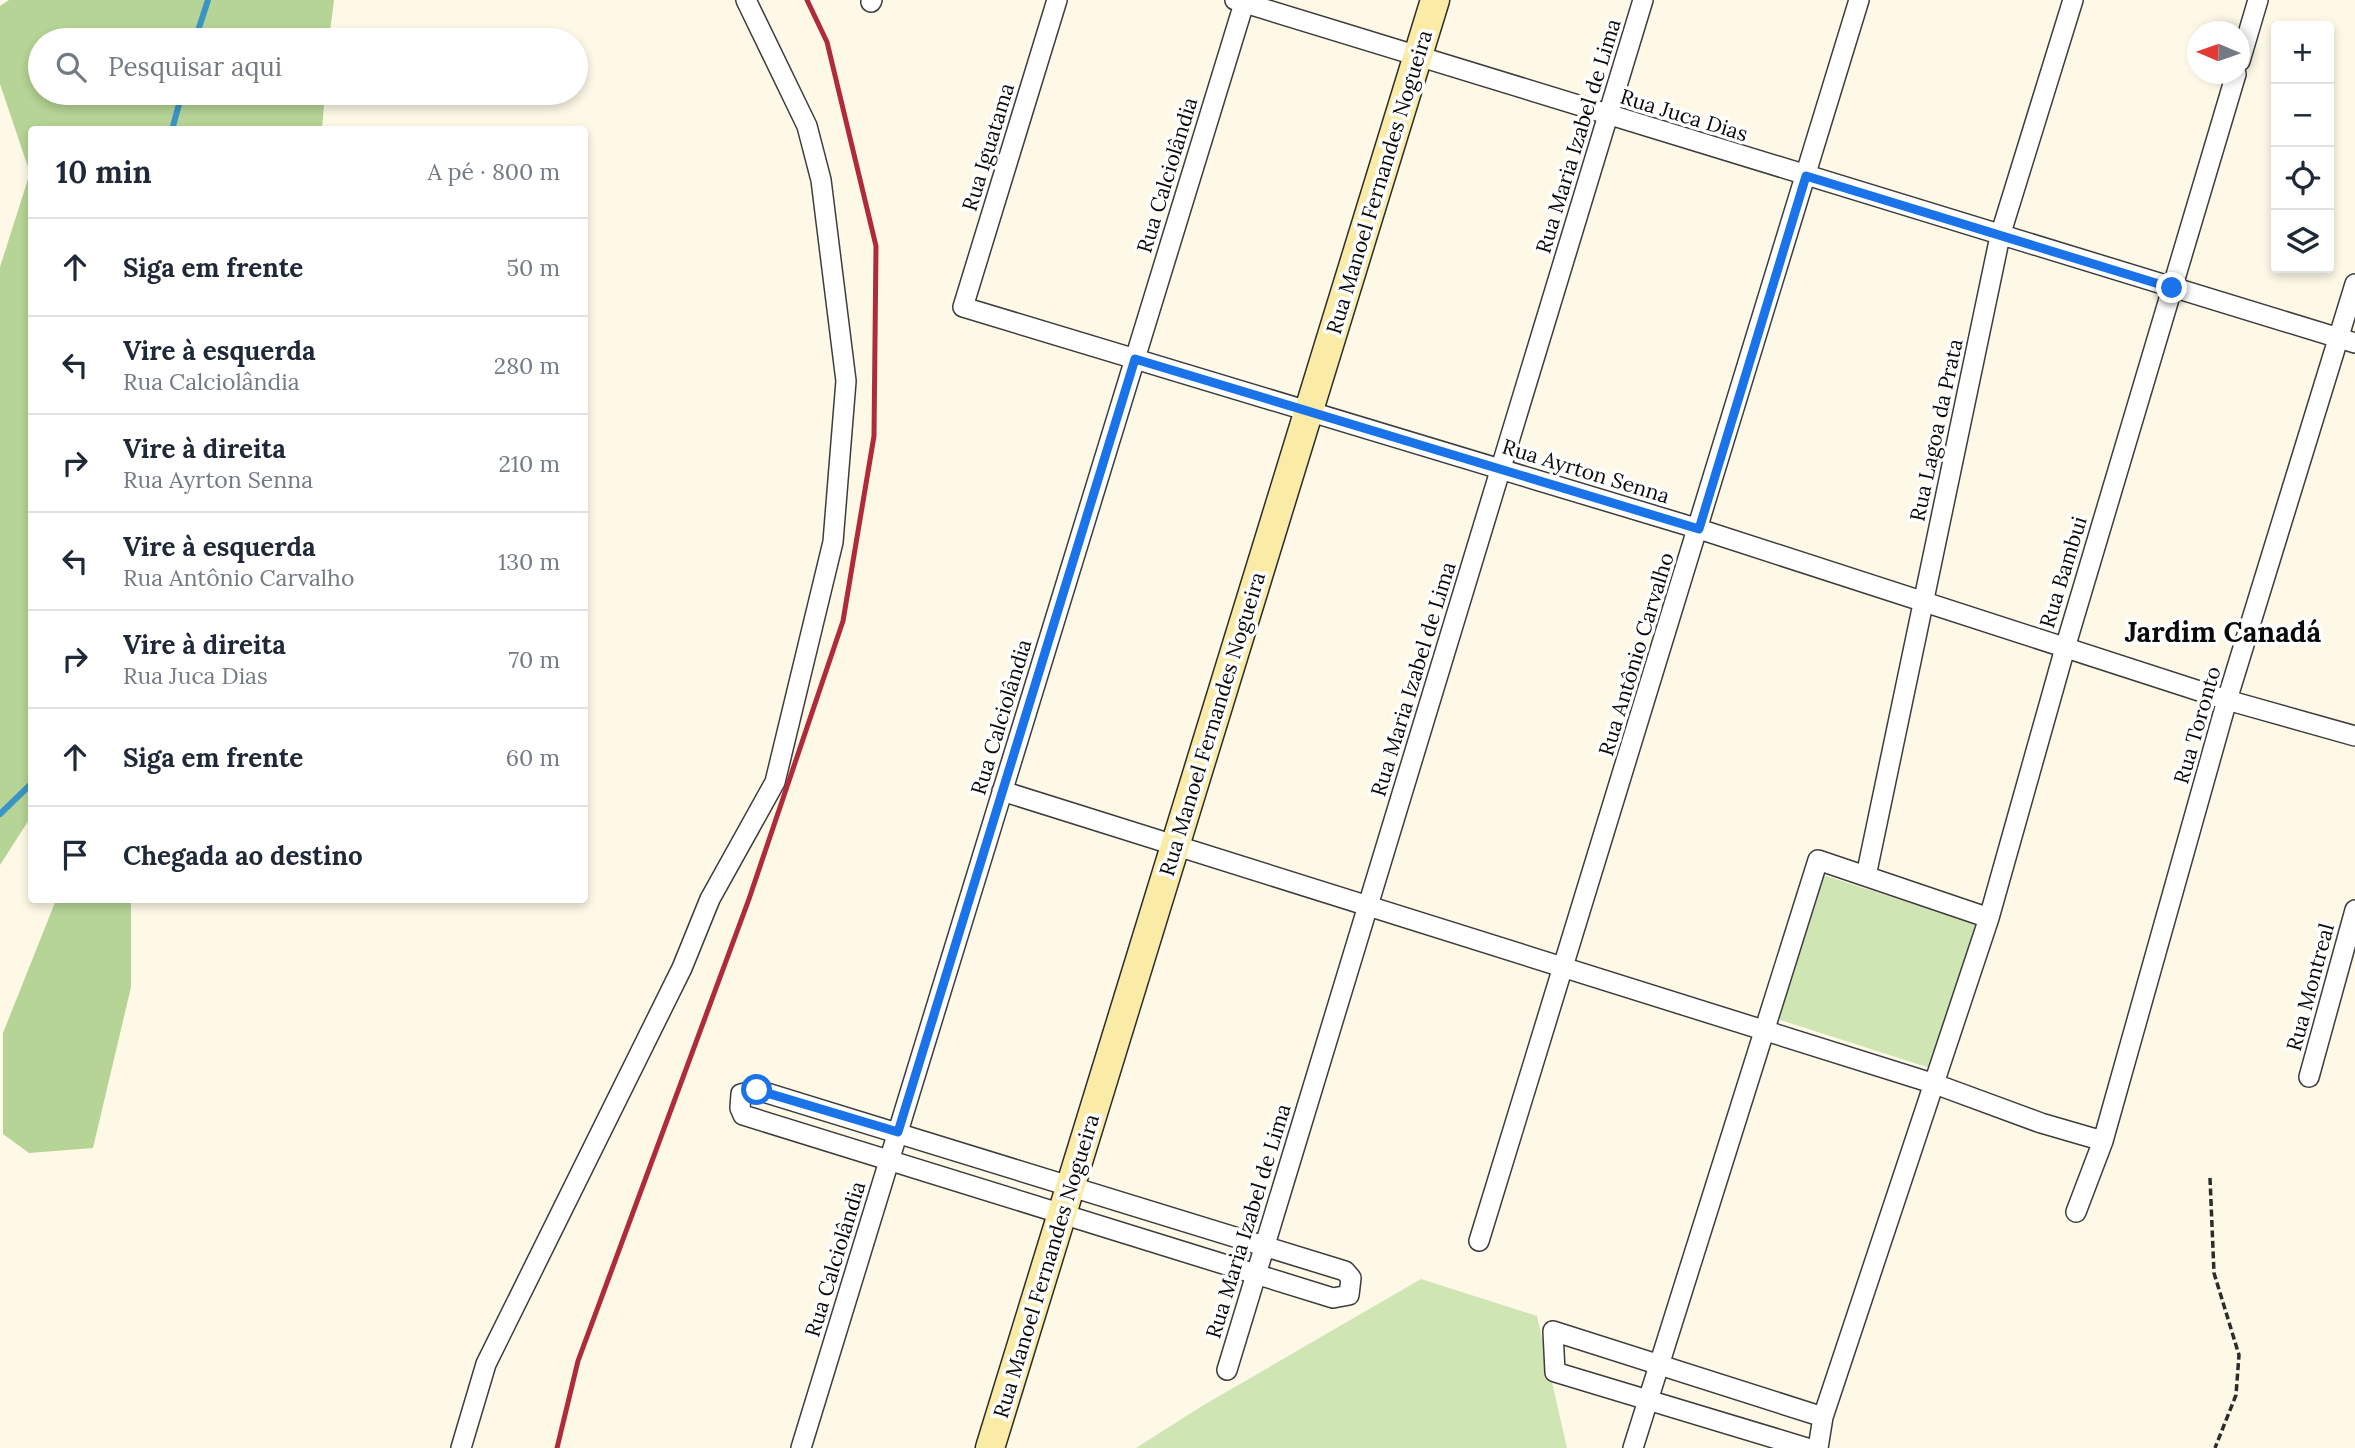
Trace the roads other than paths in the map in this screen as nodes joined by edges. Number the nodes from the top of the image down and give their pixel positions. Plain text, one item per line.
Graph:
1 (747, 0) edge
2 (1057, 0) edge
3 (1435, 0) edge
4 (1643, 0) edge
5 (1859, 0) edge
6 (2073, 0) edge
7 (2258, 0) edge
8 (1241, 1) edge
9 (2250, 26) edge
10 (1417, 56) junction
11 (2233, 84) edge
12 (1608, 115) junction
13 (1806, 176) junction
14 (2000, 236) junction
15 (2355, 284) edge
16 (2172, 288) junction
17 (963, 307) joint
18 (2346, 340) edge
19 (1135, 359) junction
20 (1308, 411) junction
21 (1500, 469) junction
22 (1699, 529) junction
23 (1923, 602) junction
24 (2065, 648) junction
25 (2227, 700) junction
26 (2355, 736) edge
27 (1002, 791) junction
28 (1175, 845) junction
29 (1866, 876) junction
30 (1367, 906) junction
31 (2355, 910) edge
32 (1989, 918) junction
33 (1563, 968) junction
34 (1765, 1031) junction
35 (2309, 1077) dead end
36 (1935, 1084) junction
37 (898, 1132) junction
38 (2103, 1141) junction
39 (889, 1160) junction
40 (1070, 1186) junction
41 (2076, 1212) dead end
42 (1062, 1213) junction
43 (1479, 1241) dead end
44 (1265, 1247) junction
45 (1256, 1273) junction
46 (1659, 1365) junction
47 (1227, 1370) dead end
48 (1648, 1400) junction
49 (1823, 1418) junction
50 (461, 1448) edge
51 (801, 1448) edge
52 (990, 1448) edge
53 (1633, 1448) edge
54 (1807, 1448) edge
55 (1818, 1448) edge

1 - 50 street
2 - 17 street, Rua Iguatama
3 - 10 street, Rua Manoel Fernandes Nogueira
4 - 12 street, Rua Maria Izabel de Lima
5 - 13 street, Rua Antônio Carvalho
6 - 14 street, Rua Lagoa da Prata
7 - 9 street
8 - 10 street, Rua Juca Dias
8 - 19 street, Rua Calciolândia
10 - 12 street, Rua Juca Dias
10 - 20 street, Rua Manoel Fernandes Nogueira
11 - 16 street, Rua Bambui
12 - 13 street, Rua Juca Dias
12 - 21 street, Rua Maria Izabel de Lima
13 - 14 street, Rua Juca Dias
13 - 22 street, Rua Antônio Carvalho
14 - 16 street, Rua Juca Dias
14 - 23 street, Rua Lagoa da Prata
15 - 18 street, Rua Toronto
16 - 18 street, Rua Juca Dias
16 - 24 street, Rua Bambui
17 - 19 street, Rua Ayrton Senna
18 - 25 street, Rua Toronto
19 - 20 street, Rua Ayrton Senna
19 - 27 street, Rua Calciolândia
20 - 21 street, Rua Ayrton Senna
20 - 28 street, Rua Manoel Fernandes Nogueira
21 - 22 street, Rua Ayrton Senna
21 - 30 street, Rua Maria Izabel de Lima
22 - 23 street, Rua Ayrton Senna
22 - 33 street, Rua Antônio Carvalho
23 - 24 street, Rua Ayrton Senna
23 - 29 street, Rua Lagoa da Prata
24 - 25 street, Rua Ayrton Senna
24 - 32 street, Rua Bambui
25 - 26 street, Rua Ayrton Senna
25 - 38 street, Rua Toronto
27 - 28 street
27 - 37 street, Rua Calciolândia
28 - 30 street
28 - 40 street, Rua Manoel Fernandes Nogueira
29 - 32 street
29 - 34 street
30 - 33 street
30 - 44 street, Rua Maria Izabel de Lima
31 - 35 street, Rua Montreal
32 - 36 street, Rua Bambui
33 - 34 street
33 - 43 street, Rua Antônio Carvalho
34 - 36 street
34 - 46 street
36 - 38 street
36 - 49 street, Rua Bambui
37 - 39 street, Rua Calciolândia
37 - 39 street
37 - 40 street
38 - 41 street, Rua Toronto
39 - 42 street
39 - 51 street, Rua Calciolândia
40 - 42 street, Rua Manoel Fernandes Nogueira
40 - 44 street
42 - 45 street
42 - 52 street, Rua Manoel Fernandes Nogueira
44 - 45 street, Rua Maria Izabel de Lima
44 - 45 street
45 - 47 street, Rua Maria Izabel de Lima
46 - 48 street
46 - 48 street
46 - 49 street
48 - 53 street
48 - 54 street
49 - 55 street, Rua Bambui

